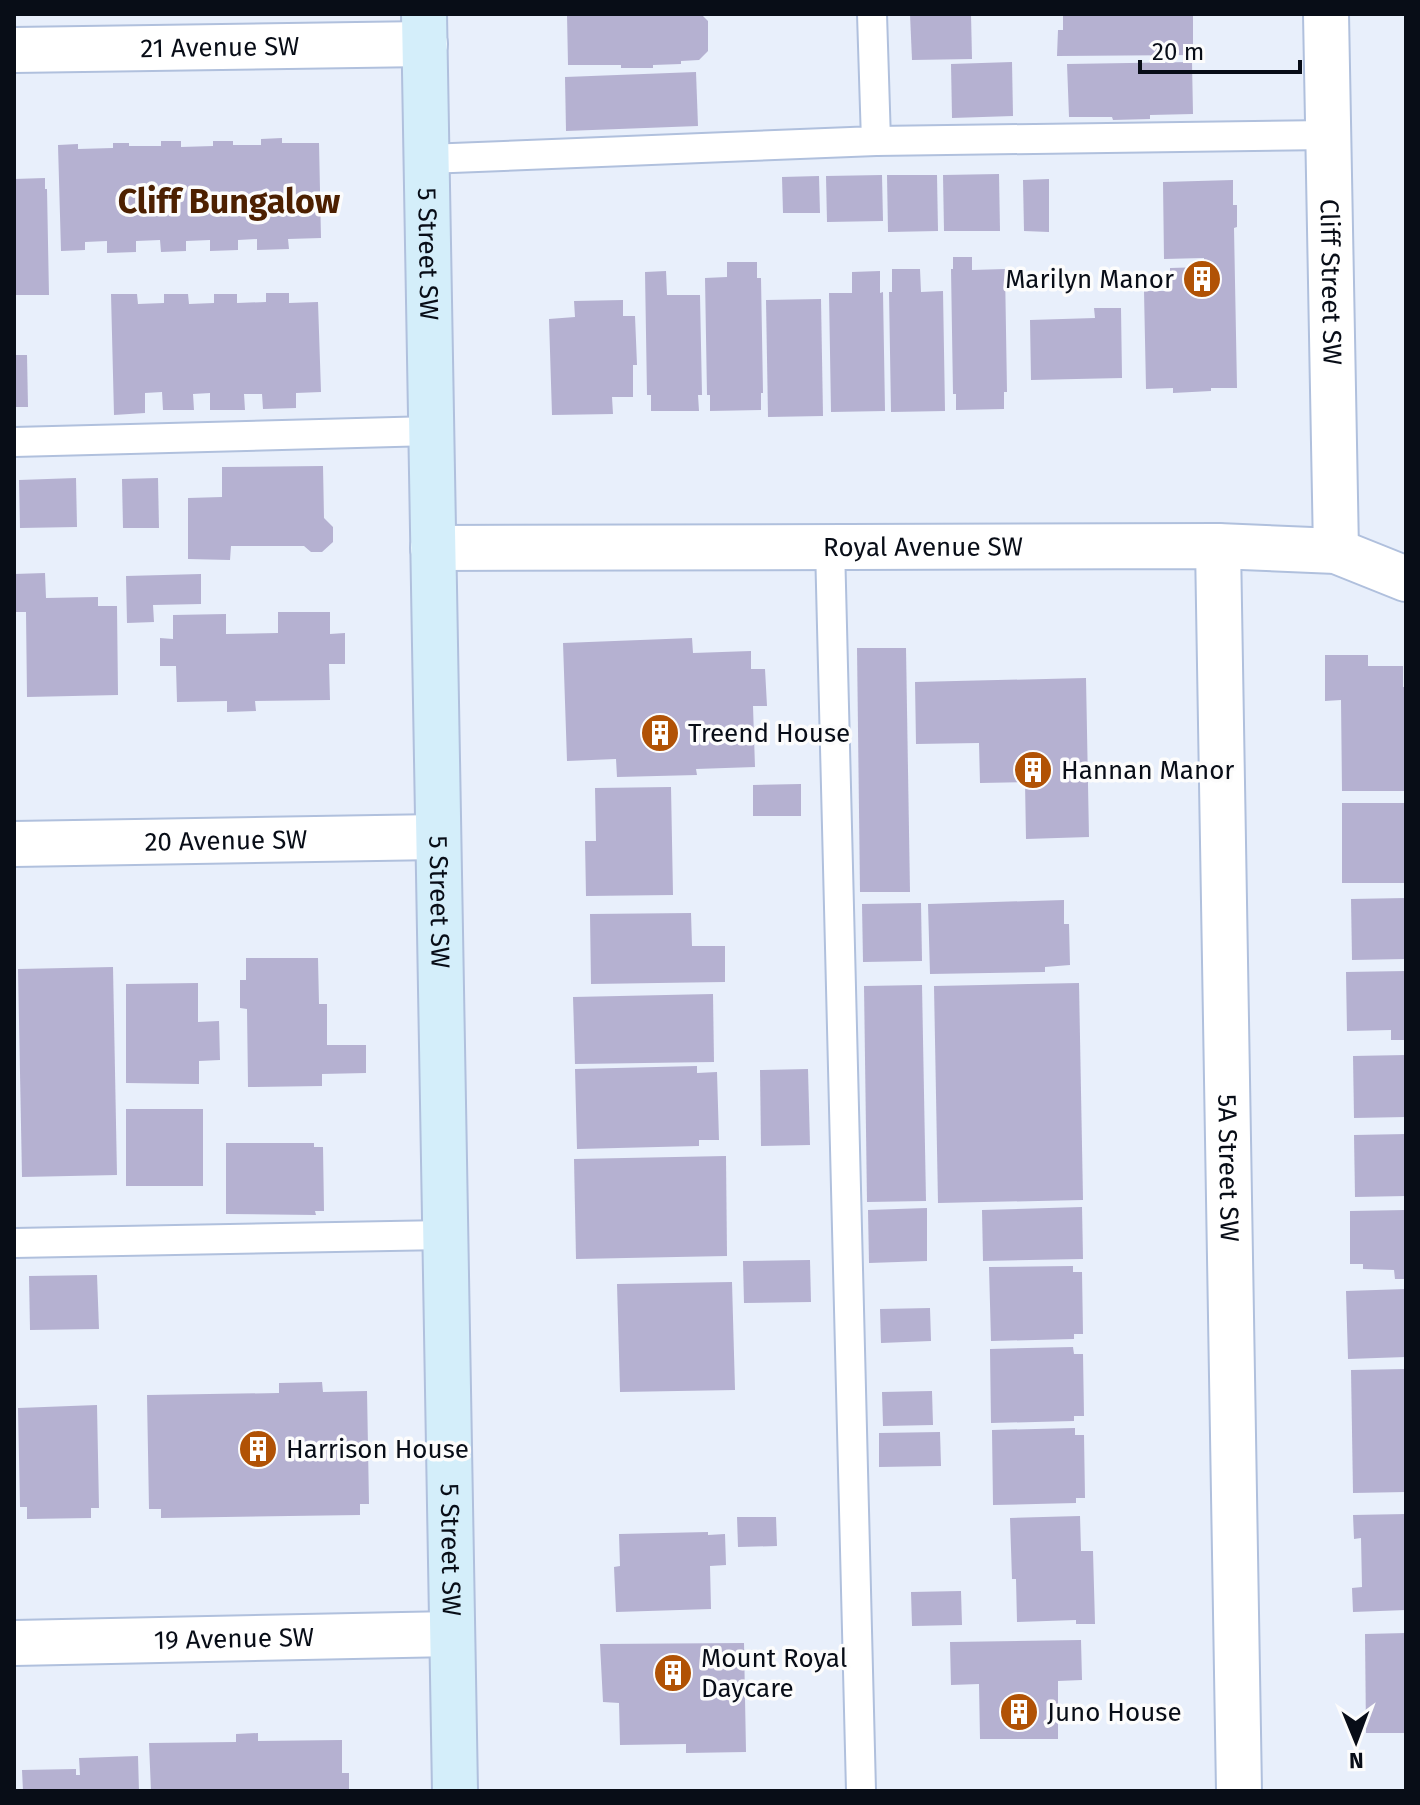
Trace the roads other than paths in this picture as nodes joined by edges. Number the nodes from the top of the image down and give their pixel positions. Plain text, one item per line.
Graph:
1 (872, 14) edge
2 (1326, 14) edge
3 (424, 29) edge
4 (14, 50) edge
5 (1328, 135) junction
6 (876, 141) junction
7 (427, 159) junction
8 (432, 431) junction
9 (14, 442) edge
10 (830, 546) junction
11 (1218, 546) junction
12 (433, 548) junction
13 (1336, 551) junction
14 (1406, 579) edge
15 (438, 837) junction
16 (14, 844) edge
17 (445, 1235) junction
18 (14, 1243) edge
19 (452, 1634) junction
20 (14, 1643) edge
21 (455, 1791) edge
22 (861, 1791) edge
23 (1239, 1791) edge

1 - 6 lane
2 - 5 street, Cliff Street SW
3 - 4 street, 21 Avenue SW
3 - 7 street, 5 Street SW
5 - 6 lane
5 - 13 street, Cliff Street SW
6 - 7 lane
7 - 8 street, 5 Street SW
8 - 9 lane
8 - 12 street, 5 Street SW
10 - 11 street, Royal Avenue SW
10 - 12 street, Royal Avenue SW
10 - 22 lane
11 - 13 street, Royal Avenue SW
11 - 23 street, 5A Street SW
12 - 15 street, 5 Street SW
13 - 14 street, Royal Avenue SW
15 - 16 street, 20 Avenue SW
15 - 17 street, 5 Street SW
17 - 18 lane
17 - 19 street, 5 Street SW
19 - 20 street, 19 Avenue SW
19 - 21 street, 5 Street SW

